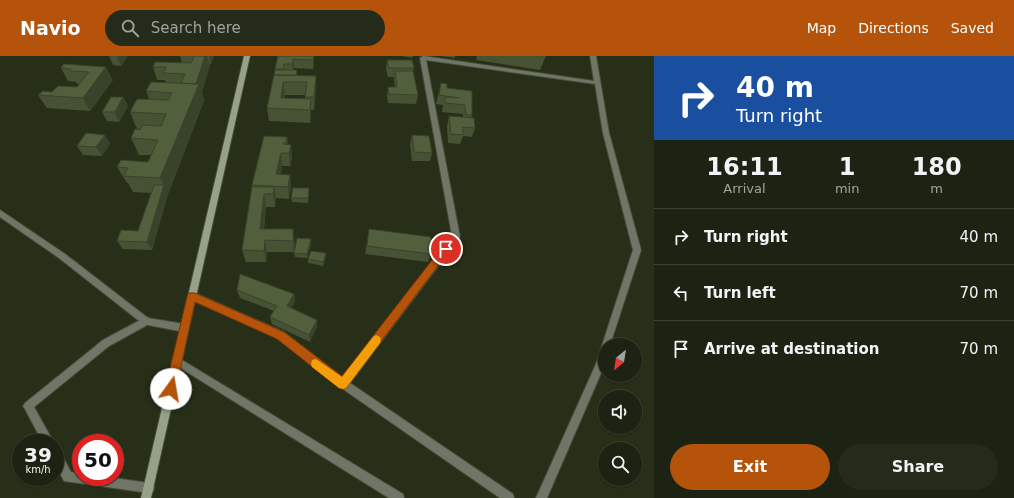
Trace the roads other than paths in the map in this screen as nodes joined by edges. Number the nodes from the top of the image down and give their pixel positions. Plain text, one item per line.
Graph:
1 (247, 56) edge
2 (593, 56) edge
3 (597, 83) junction
4 (0, 213) edge
5 (192, 296) junction
6 (146, 321) junction
7 (184, 328) junction
8 (608, 338) edge
9 (177, 361) junction
10 (598, 369) edge
11 (343, 384) junction
12 (44, 434) edge
13 (64, 470) edge
14 (147, 493) edge
15 (399, 498) edge
16 (509, 498) edge
17 (541, 498) edge

1 - 5 main road
2 - 3 street
3 - 8 street
3 - 11 street
4 - 6 street
5 - 7 main road
5 - 11 street
6 - 7 street
6 - 12 street
7 - 9 main road
9 - 14 main road
9 - 15 street
10 - 17 street
11 - 16 street
13 - 14 street

